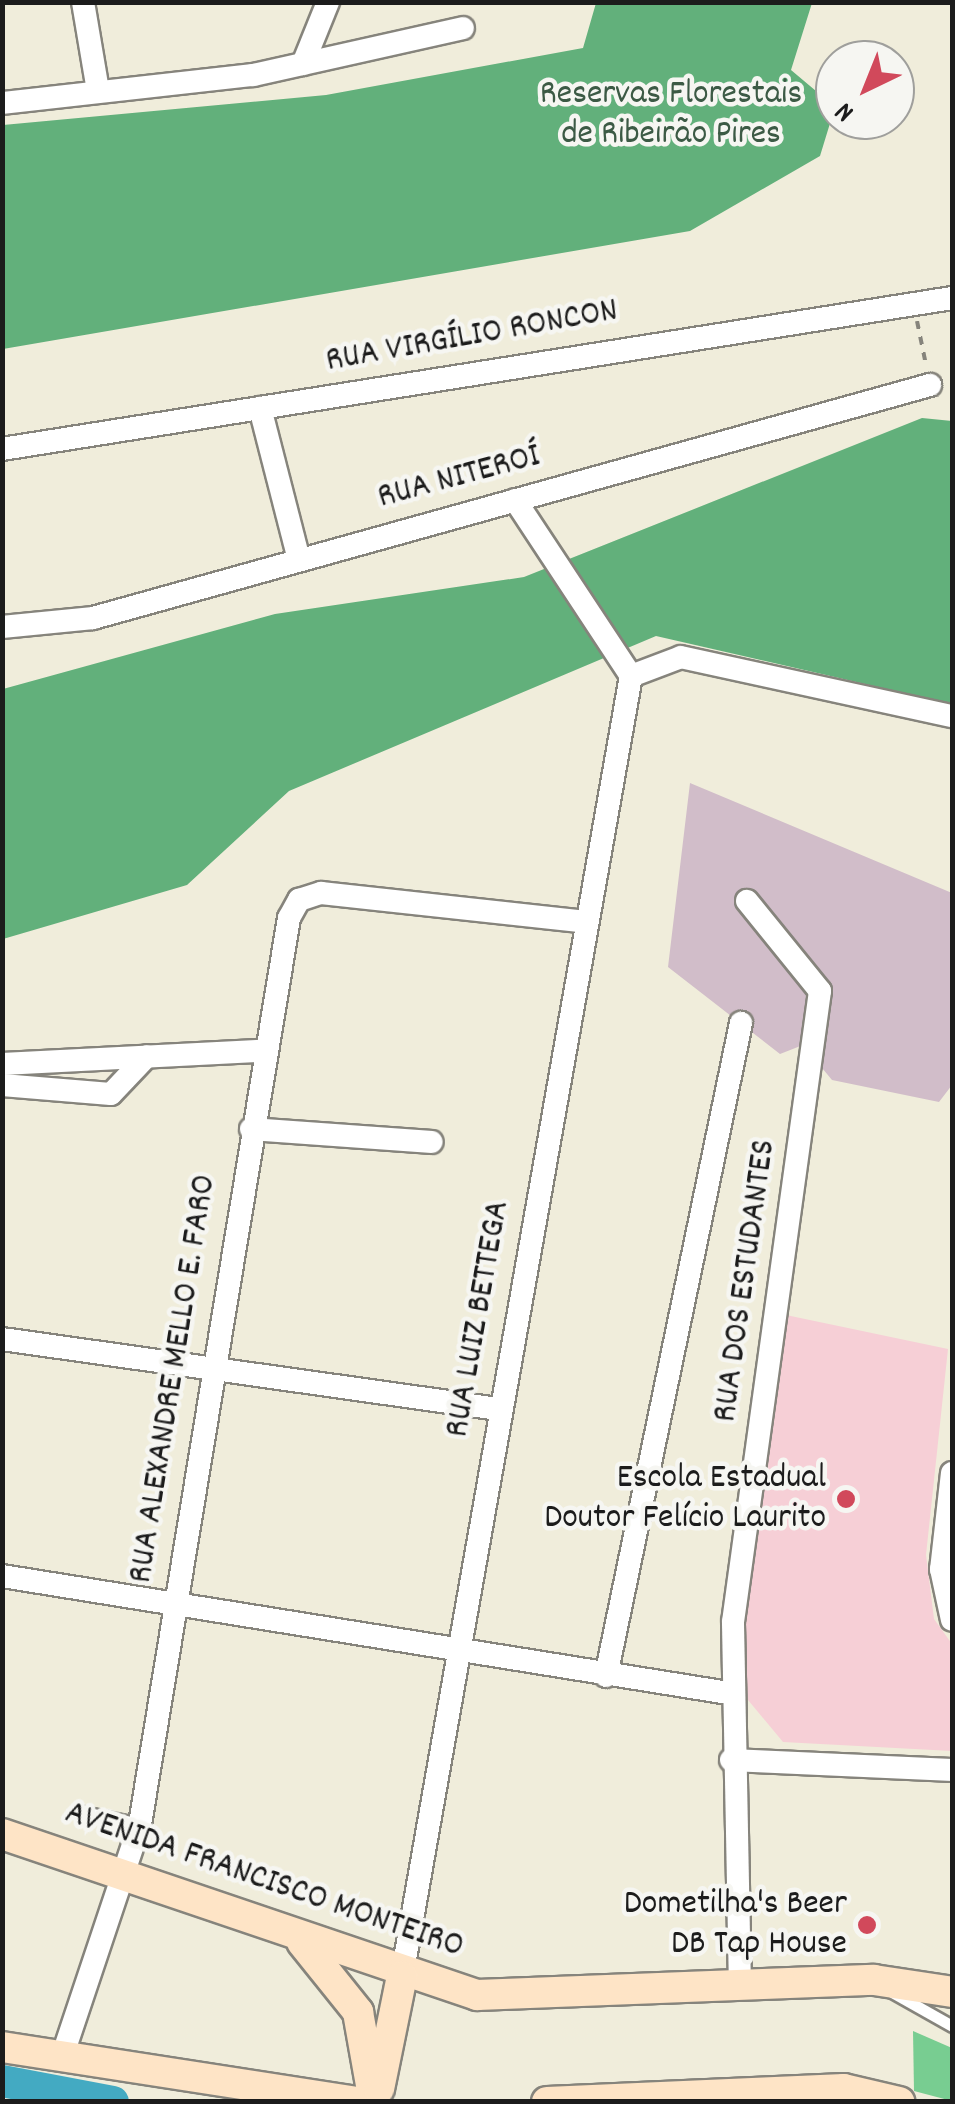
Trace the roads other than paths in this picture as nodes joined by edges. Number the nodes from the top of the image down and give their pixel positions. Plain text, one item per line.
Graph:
1 (84, 2) edge
2 (328, 2) edge
3 (463, 28) dead end
4 (304, 64) junction
5 (98, 91) junction
6 (2, 103) edge
7 (952, 298) edge
8 (930, 385) road end
9 (260, 408) junction
10 (2, 449) edge
11 (515, 500) junction
12 (298, 556) junction
13 (2, 627) edge
14 (632, 676) junction
15 (952, 716) edge
16 (747, 902) dead end
17 (586, 922) junction
18 (741, 1023) dead end
19 (262, 1051) junction
20 (147, 1056) junction
21 (2, 1064) edge
22 (2, 1085) edge
23 (250, 1129) junction
24 (432, 1142) dead end
25 (2, 1339) edge
26 (211, 1371) junction
27 (498, 1409) junction
28 (952, 1474) edge
29 (2, 1576) edge
30 (171, 1610) junction
31 (952, 1620) edge
32 (454, 1648) junction
33 (606, 1676) junction
34 (728, 1693) junction
35 (732, 1760) junction
36 (952, 1770) edge
37 (78, 1811) dead end
38 (2, 1822) edge
39 (140, 1824) junction
40 (16, 1836) edge
41 (129, 1873) junction
42 (293, 1933) junction
43 (402, 1976) junction
44 (874, 1980) junction
45 (740, 1988) junction
46 (952, 1992) edge
47 (952, 2026) edge
48 (2, 2047) edge
49 (62, 2057) junction
50 (356, 2102) edge
51 (374, 2102) edge
52 (546, 2102) edge
53 (899, 2102) edge

1 - 5 street
2 - 4 street
3 - 4 street
4 - 5 street
5 - 6 street
7 - 9 street, RUA VIRGÍLIO RONCON
8 - 11 street, RUA NITEROÍ
9 - 10 street, RUA VIRGÍLIO RONCON
9 - 12 street
11 - 12 street, RUA NITEROÍ
11 - 14 street
12 - 13 street, RUA NITEROÍ
14 - 15 street
14 - 17 street, RUA LUIZ BETTEGA
16 - 34 street, RUA DOS ESTUDANTES
17 - 19 street, RUA ALEXANDRE MELLO E. FARO
17 - 27 street, RUA LUIZ BETTEGA
18 - 33 street
19 - 20 street
19 - 23 street, RUA ALEXANDRE MELLO E. FARO
20 - 21 street
20 - 22 street
23 - 24 street
23 - 26 street, RUA ALEXANDRE MELLO E. FARO
25 - 26 street
26 - 27 street
26 - 30 street, RUA ALEXANDRE MELLO E. FARO
27 - 32 street, RUA LUIZ BETTEGA
28 - 31 street
29 - 30 street
30 - 32 street
30 - 39 street, RUA ALEXANDRE MELLO E. FARO
32 - 33 street
32 - 43 street, RUA LUIZ BETTEGA
33 - 34 street
34 - 35 street, RUA DOS ESTUDANTES
35 - 36 street
35 - 45 street, RUA DOS ESTUDANTES
37 - 39 lane
38 - 40 main road, AVENIDA FRANCISCO MONTEIRO
39 - 41 street, RUA ALEXANDRE MELLO E. FARO
40 - 41 main road, AVENIDA FRANCISCO MONTEIRO
41 - 42 main road, AVENIDA FRANCISCO MONTEIRO
41 - 49 street, RUA ALEXANDRE MELLO E. FARO
42 - 43 main road, AVENIDA FRANCISCO MONTEIRO
42 - 51 main road
43 - 45 main road, AVENIDA FRANCISCO MONTEIRO
43 - 51 main road
44 - 45 main road, AVENIDA FRANCISCO MONTEIRO
44 - 46 main road, AVENIDA FRANCISCO MONTEIRO
44 - 47 lane
48 - 49 main road
49 - 50 main road
52 - 53 main road

